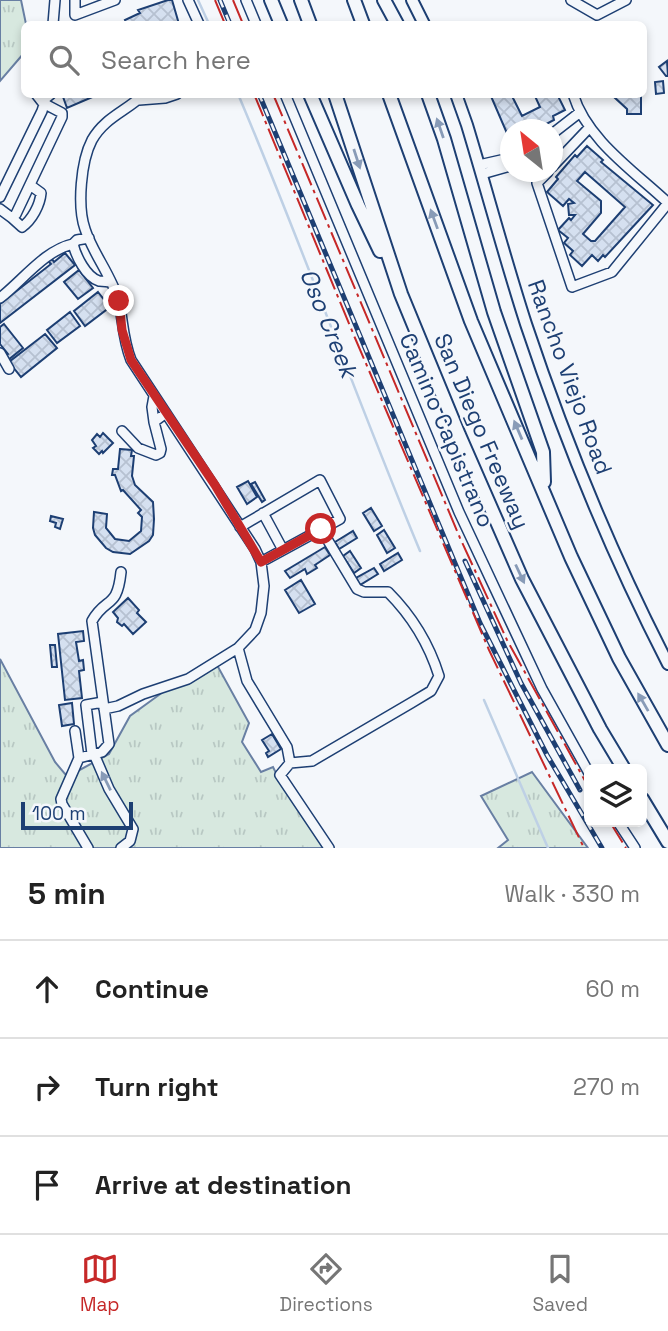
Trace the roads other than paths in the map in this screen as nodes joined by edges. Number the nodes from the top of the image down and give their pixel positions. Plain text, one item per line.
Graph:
1 (55, 0) edge
2 (75, 0) edge
3 (115, 0) edge
4 (188, 0) edge
5 (246, 0) edge
6 (271, 0) edge
7 (301, 0) edge
8 (354, 0) edge
9 (384, 0) edge
10 (412, 0) edge
11 (571, 0) edge
12 (626, 0) edge
13 (53, 21) edge
14 (198, 21) edge
15 (255, 21) edge
16 (280, 21) edge
17 (309, 21) edge
18 (362, 21) edge
19 (395, 21) edge
20 (422, 21) edge
21 (40, 98) edge
22 (47, 98) edge
23 (139, 98) edge
24 (287, 98) edge
25 (312, 98) edge
26 (336, 98) edge
27 (390, 98) edge
28 (429, 98) edge
29 (457, 98) edge
30 (574, 98) edge
31 (43, 103) junction
32 (579, 113) junction
33 (563, 125) edge
34 (589, 128) junction
35 (563, 155) edge
36 (500, 162) edge
37 (500, 167) edge
38 (481, 169) junction
39 (538, 182) edge
40 (30, 185) junction
41 (0, 197) edge
42 (0, 209) edge
43 (12, 218) junction
44 (89, 238) junction
45 (73, 244) junction
46 (110, 282) junction
47 (401, 294) junction
48 (0, 298) edge
49 (0, 353) edge
50 (9, 369) dead end
51 (154, 396) junction
52 (166, 414) junction
53 (154, 422) junction
54 (122, 431) dead end
55 (544, 493) junction
56 (263, 513) junction
57 (240, 527) junction
58 (321, 529) junction
59 (283, 550) junction
60 (261, 562) junction
61 (121, 572) dead end
62 (239, 648) junction
63 (668, 664) edge
64 (104, 706) junction
65 (75, 731) dead end
66 (668, 744) edge
67 (93, 754) junction
68 (79, 758) junction
69 (290, 763) junction
70 (584, 764) edge
71 (621, 764) edge
72 (647, 807) edge
73 (621, 827) edge
74 (668, 842) edge
75 (89, 848) edge
76 (121, 848) edge
77 (329, 848) edge
78 (635, 848) edge

1 - 13 street
2 - 3 street
4 - 14 street
5 - 15 street
6 - 16 highway
7 - 17 highway
8 - 18 highway
9 - 19 highway
10 - 20 main road
11 - 12 street
21 - 31 street
22 - 31 street
23 - 44 street
24 - 70 street, Camino Capistrano
25 - 47 highway
26 -> 47 highway, San Diego Freeway
55 -> 27 highway, San Diego Freeway
55 -> 28 highway
29 - 38 main road, Rancho Viejo Road
30 - 32 street
31 - 40 street
31 - 41 street
32 - 33 street
32 - 34 street
34 - 35 street
34 - 39 street
36 - 38 street
37 - 38 street
38 - 63 main road, Rancho Viejo Road
40 - 43 street
40 - 43 street
42 - 43 street
44 - 45 street
44 - 46 street
45 - 46 street
45 - 48 street
46 - 51 street
47 -> 71 highway, San Diego Freeway
49 - 50 street
51 - 52 street
51 - 53 street
52 - 53 street
52 - 57 street
53 - 54 street
66 -> 55 highway, San Diego Freeway
56 - 57 street
56 - 58 street
56 - 59 street
57 - 60 street
58 - 59 street
58 - 69 street
59 - 60 street
60 - 62 street
61 - 64 street
62 - 64 street
62 - 69 street
64 - 67 street
64 - 67 street
65 - 68 street
67 - 68 street
76 -> 67 street
68 - 75 street
69 - 77 street
72 - 74 highway
73 - 78 street

